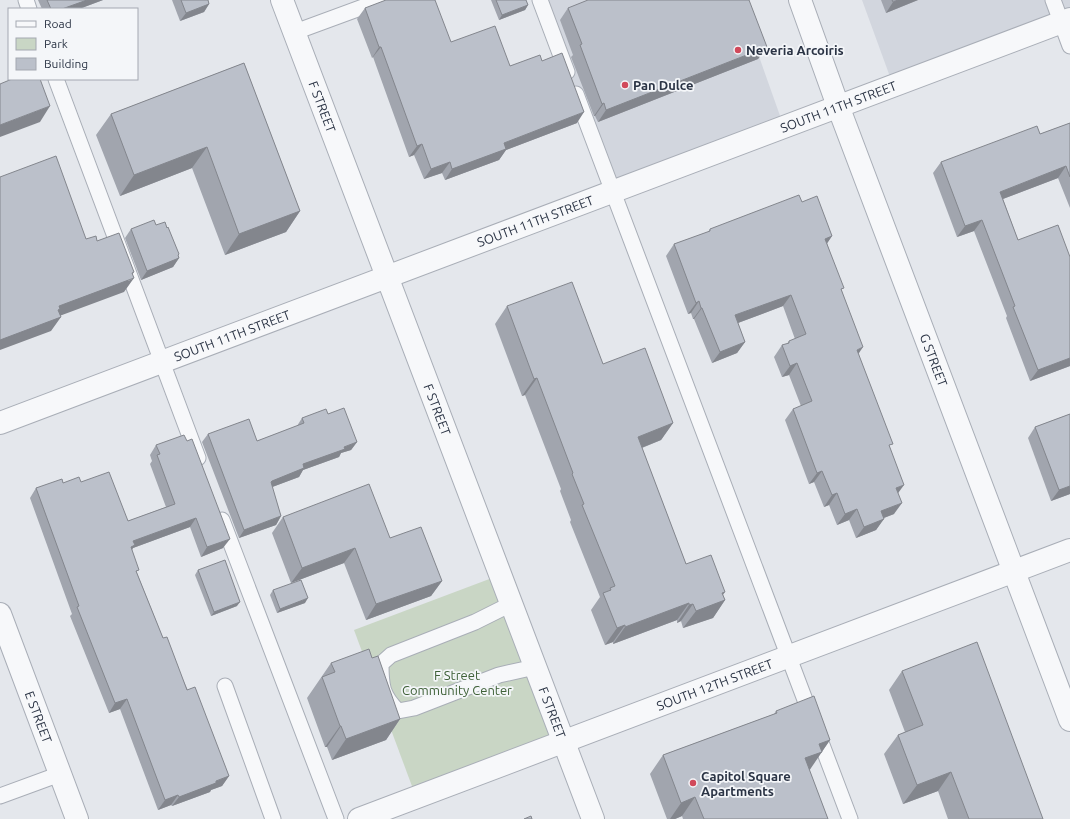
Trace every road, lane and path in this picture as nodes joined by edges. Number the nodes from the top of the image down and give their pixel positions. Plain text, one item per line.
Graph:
1 (282, 0) edge
2 (382, 0) edge
3 (540, 0) edge
4 (800, 0) edge
5 (1053, 0) edge
6 (1065, 20) edge
7 (295, 32) junction
8 (1070, 46) edge
9 (56, 80) edge
10 (838, 106) junction
11 (613, 191) junction
12 (388, 277) junction
13 (162, 362) junction
14 (0, 423) edge
15 (204, 473) edge
16 (218, 510) edge
17 (1070, 550) edge
18 (1014, 571) junction
19 (511, 604) junction
20 (0, 614) edge
21 (789, 656) junction
22 (535, 667) junction
23 (225, 686) dead end
24 (1070, 720) edge
25 (563, 742) junction
26 (60, 774) junction
27 (0, 796) edge
28 (77, 819) edge
29 (273, 819) edge
30 (336, 819) edge
31 (358, 819) edge
32 (593, 819) edge
33 (850, 819) edge

1 - 7 street, F STREET
2 - 7 lane
3 - 11 lane
4 - 10 street, G STREET
5 - 6 lane
6 - 8 lane
6 - 10 street, SOUTH 11TH STREET
7 - 12 street, F STREET
9 - 13 lane
10 - 11 street, SOUTH 11TH STREET
10 - 18 street, G STREET
11 - 12 street, SOUTH 11TH STREET
11 - 21 lane
12 - 13 street, SOUTH 11TH STREET
12 - 19 street, F STREET
13 - 14 street, SOUTH 11TH STREET
13 - 15 lane
16 - 30 lane
17 - 18 street, SOUTH 12TH STREET
18 - 21 street, SOUTH 12TH STREET
18 - 24 street, G STREET
19 - 22 street, F STREET
19 - 22 lane
20 - 26 street, E STREET
21 - 25 street, SOUTH 12TH STREET
21 - 33 lane
22 - 25 street, F STREET
23 - 29 lane
25 - 31 street, SOUTH 12TH STREET
25 - 32 street, F STREET
26 - 27 lane
26 - 28 street, E STREET

